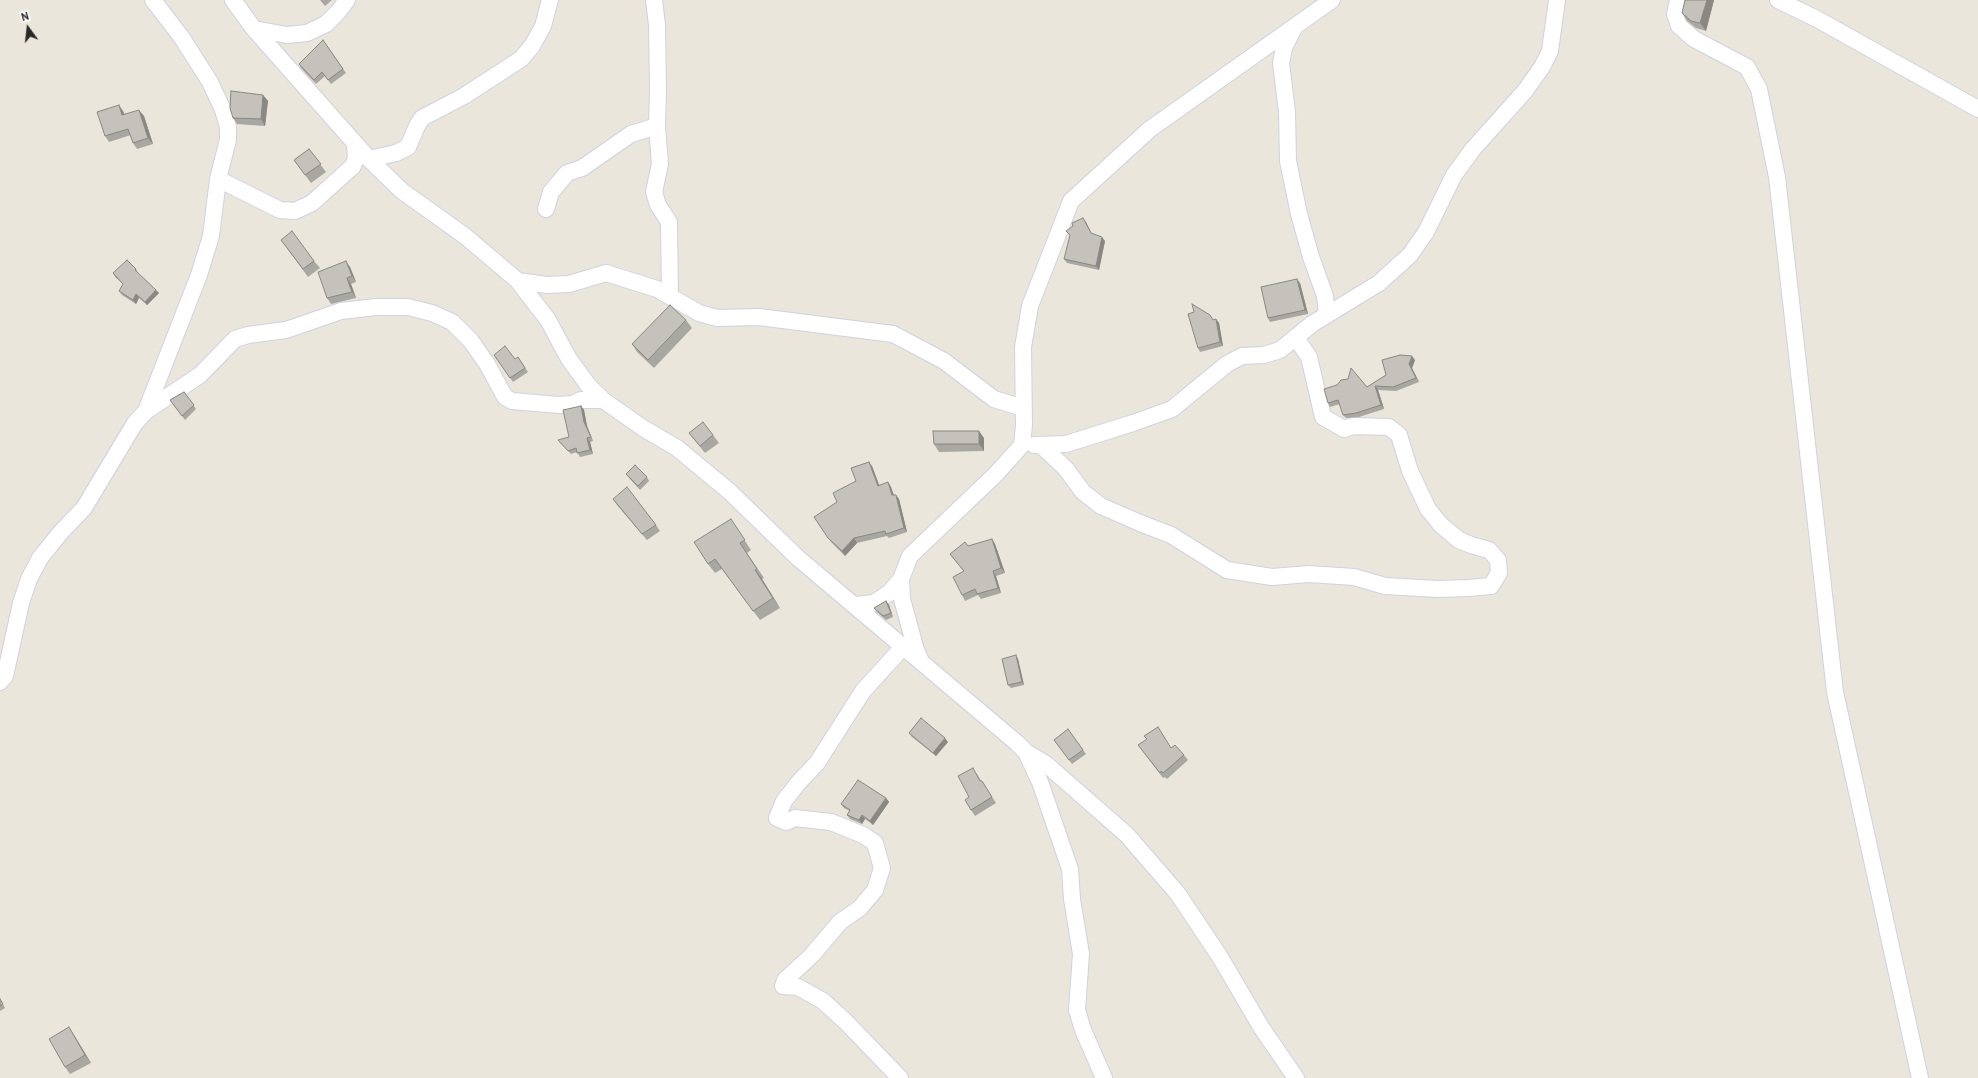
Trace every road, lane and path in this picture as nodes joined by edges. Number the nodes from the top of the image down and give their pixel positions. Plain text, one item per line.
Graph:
1 (153, 0) edge
2 (233, 0) edge
3 (347, 0) edge
4 (550, 0) edge
5 (654, 0) edge
6 (1332, 0) edge
7 (1556, 0) edge
8 (1678, 0) edge
9 (1778, 0) edge
10 (1296, 25) junction
11 (254, 29) junction
12 (1978, 109) edge
13 (657, 126) junction
14 (355, 145) junction
15 (371, 161) junction
16 (353, 166) junction
17 (218, 179) junction
18 (546, 209) dead end
19 (518, 281) junction
20 (670, 296) junction
21 (1327, 315) junction
22 (1296, 338) junction
23 (588, 384) junction
24 (581, 400) junction
25 (603, 400) junction
26 (1023, 408) junction
27 (146, 411) junction
28 (1022, 445) junction
29 (1042, 446) junction
30 (901, 579) junction
31 (855, 605) junction
32 (903, 647) junction
33 (921, 662) junction
34 (0, 682) edge
35 (1026, 752) junction
36 (900, 1078) edge
37 (1104, 1078) edge
38 (1296, 1078) edge
39 (1920, 1078) edge

1 - 17 street
2 - 11 street
3 - 11 street
4 - 15 street
5 - 13 street
6 - 10 street
7 - 21 street
8 - 39 street
9 - 12 street
10 - 21 street
10 - 26 street
11 - 14 street
13 - 18 street
13 - 20 street
14 - 15 street
14 - 16 street
15 - 16 street
15 - 19 street
16 - 17 street
17 - 27 street
19 - 20 street
19 - 23 street
20 - 26 street
21 - 22 street
22 - 29 street
22 - 29 street
23 - 24 street
23 - 25 street
24 - 25 street
24 - 27 street
25 - 31 street
26 - 28 street
27 - 34 street
28 - 29 street
28 - 30 street
30 - 31 street
30 - 33 street
31 - 32 street
32 - 33 street
32 - 36 street
33 - 35 street
35 - 37 street
35 - 38 street

